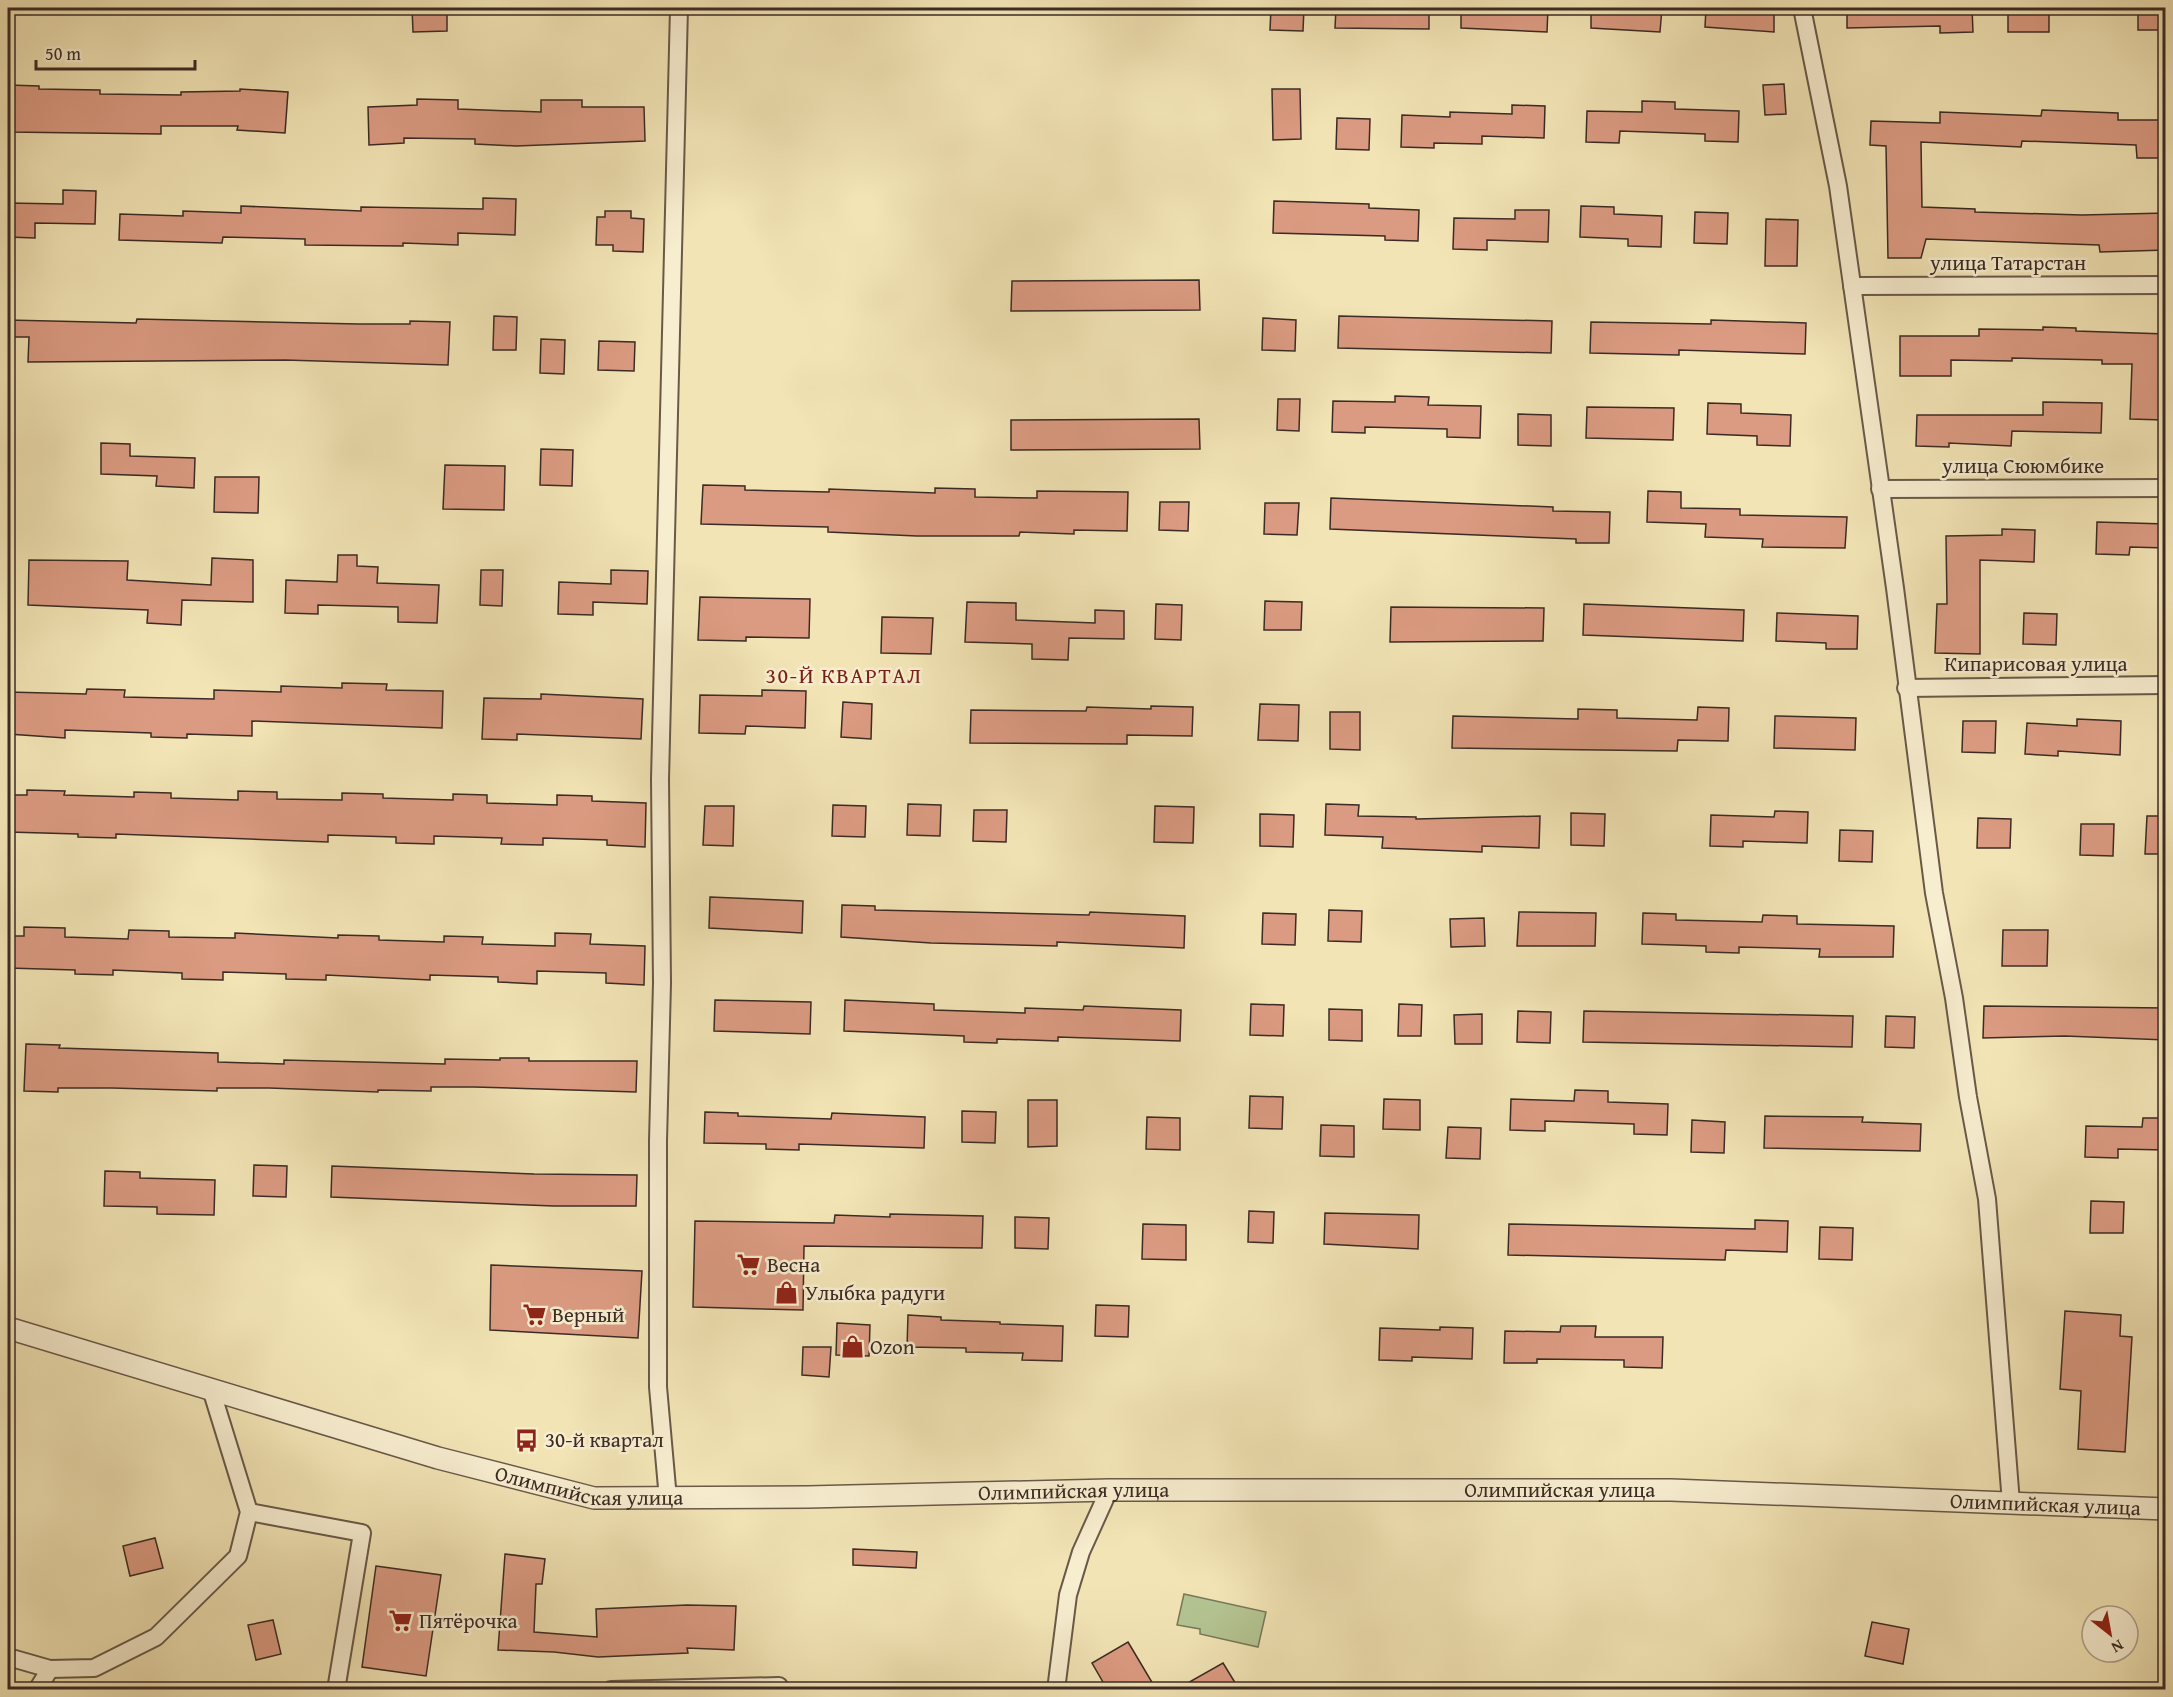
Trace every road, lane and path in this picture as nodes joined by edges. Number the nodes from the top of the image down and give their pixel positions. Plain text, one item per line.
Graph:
1 (678, 8) edge
2 (1802, 8) edge
3 (2166, 285) edge
4 (1852, 286) junction
5 (2166, 488) edge
6 (1881, 489) junction
7 (2166, 686) edge
8 (1906, 687) junction
9 (8, 1328) edge
10 (211, 1389) junction
11 (1109, 1490) junction
12 (668, 1499) junction
13 (2011, 1503) junction
14 (2166, 1509) edge
15 (249, 1512) junction
16 (8, 1657) edge
17 (50, 1669) junction
18 (780, 1686) dead end
19 (37, 1689) edge
20 (336, 1689) edge
21 (611, 1689) edge
22 (1056, 1689) edge

1 - 12 street
2 - 4 street
3 - 4 street, улица Татарстан
4 - 6 street
5 - 6 street, улица Сююмбике
6 - 8 street
7 - 8 street, Кипарисовая улица
8 - 13 street
9 - 10 street, Олимпийская улица
10 - 12 street, Олимпийская улица
10 - 15 street
11 - 12 street, Олимпийская улица
11 - 13 street, Олимпийская улица
11 - 22 street
13 - 14 street, Олимпийская улица
15 - 17 street
15 - 20 street
16 - 17 street
17 - 19 street
18 - 21 street

